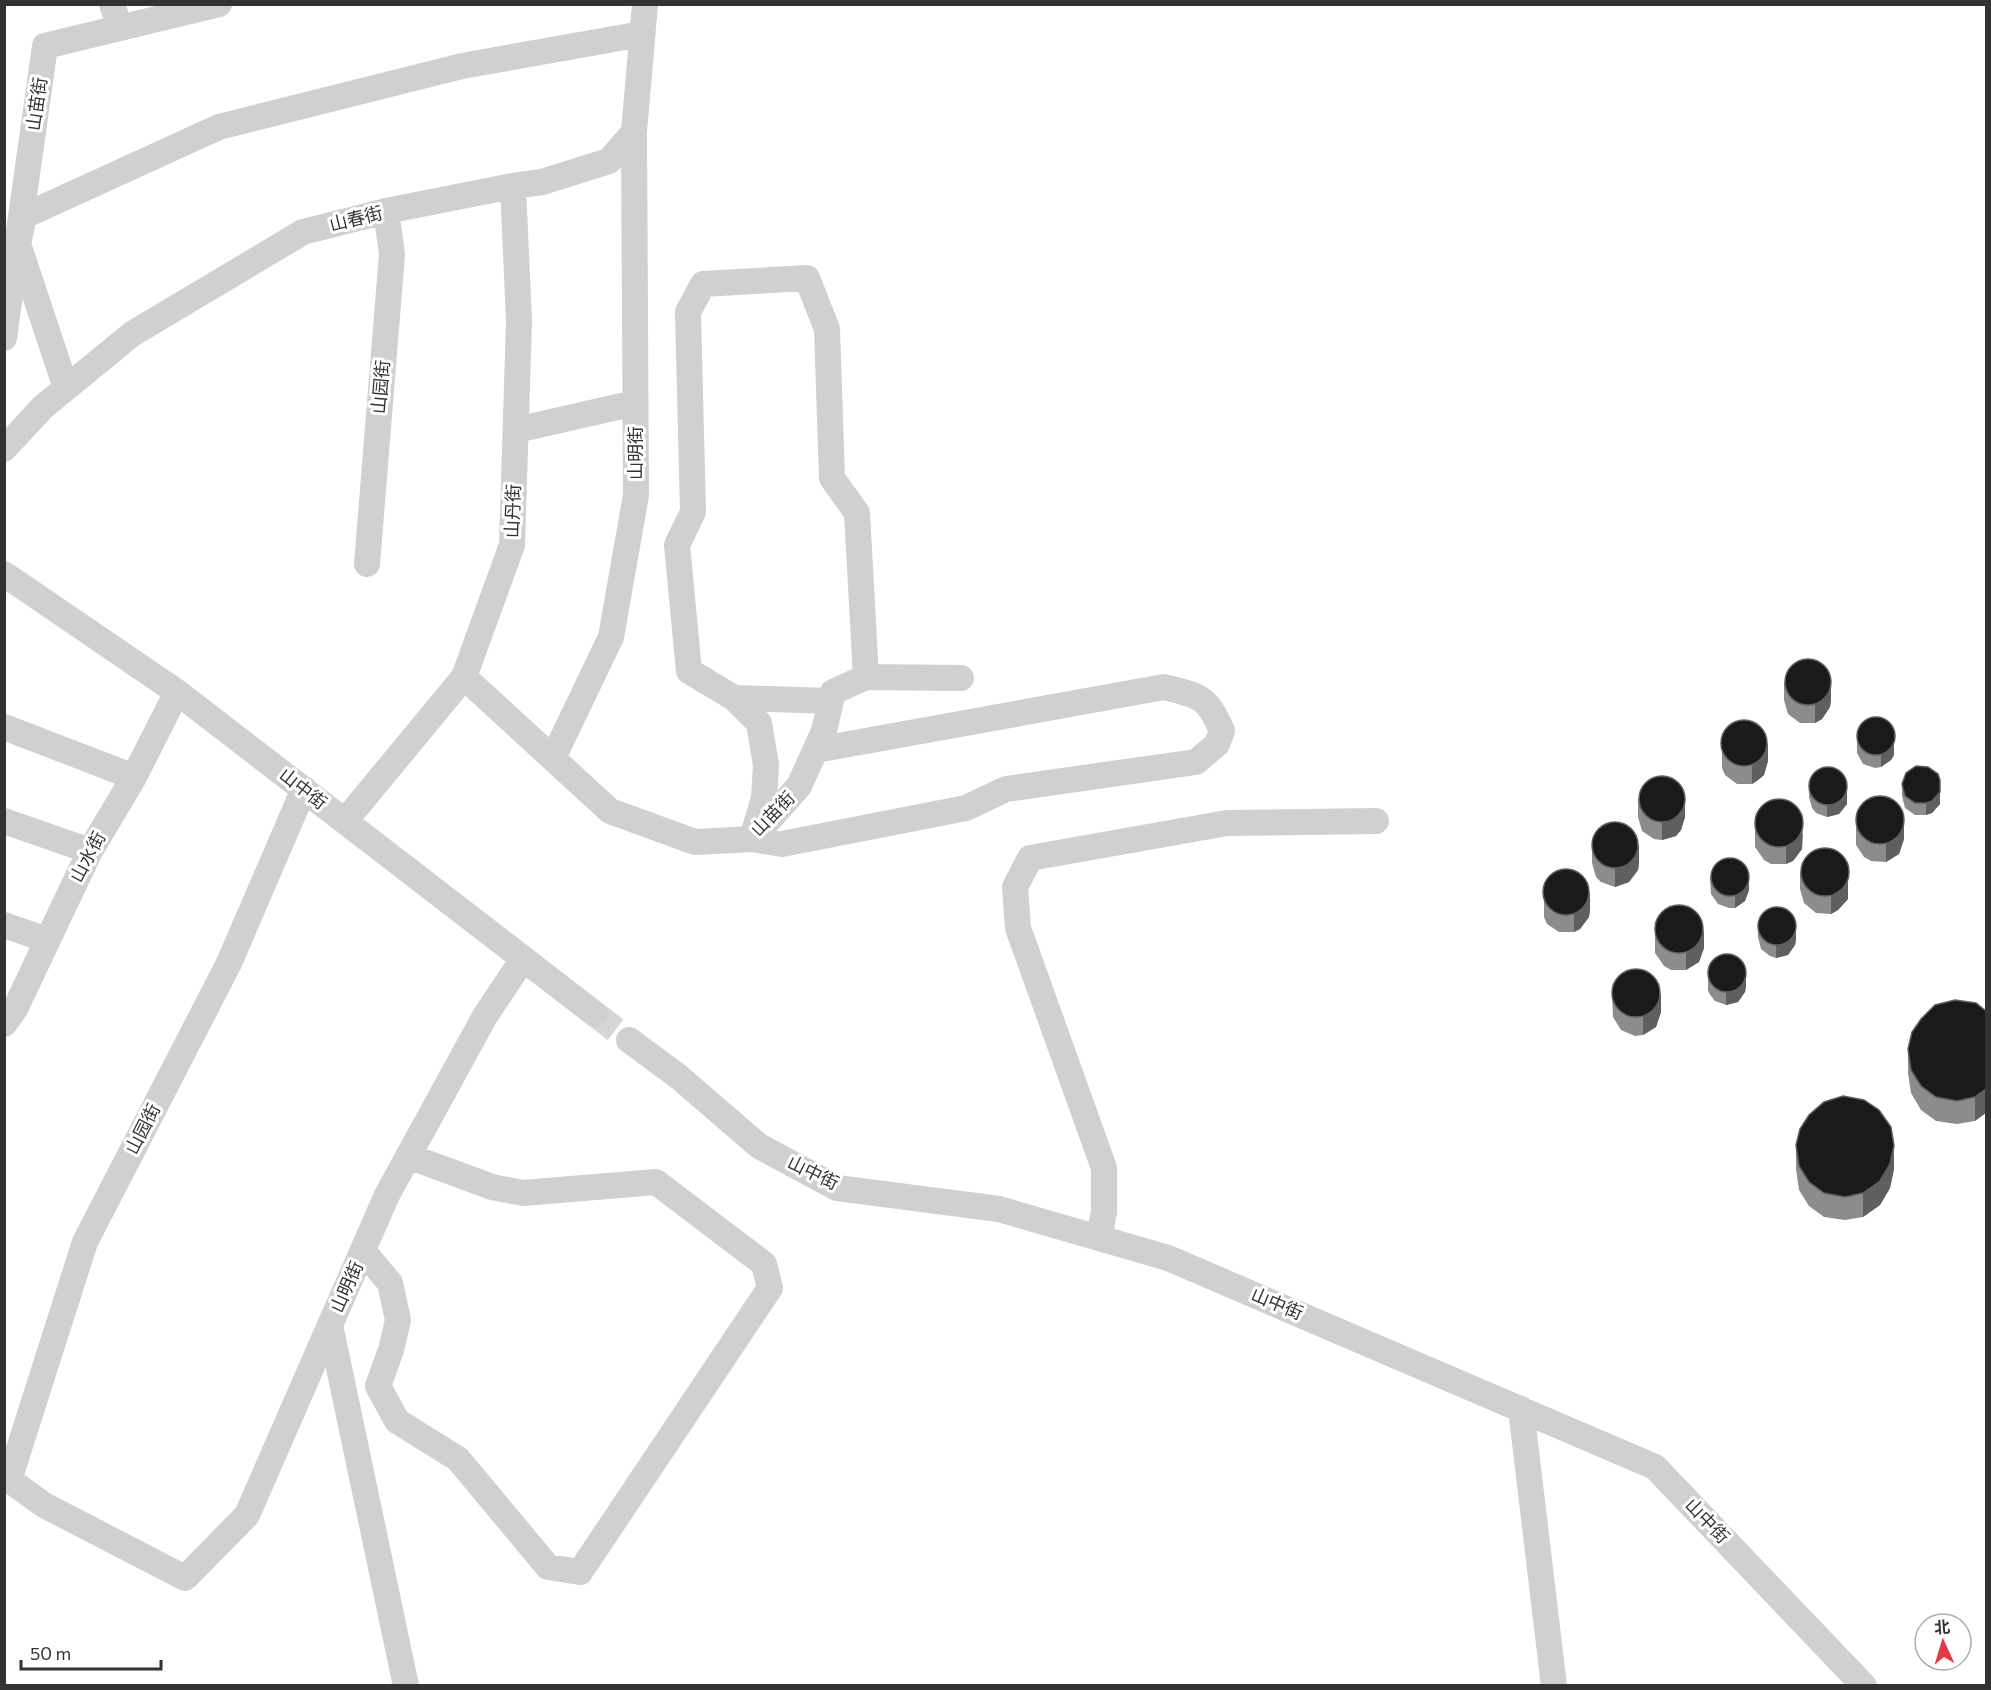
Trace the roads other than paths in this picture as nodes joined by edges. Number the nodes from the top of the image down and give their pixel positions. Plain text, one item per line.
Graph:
1 (219, 4) edge
2 (645, 4) edge
3 (116, 16) edge
4 (642, 34) junction
5 (634, 132) junction
6 (16, 178) edge
7 (513, 186) junction
8 (386, 211) junction
9 (18, 244) junction
10 (8, 292) edge
11 (4, 338) edge
12 (66, 388) junction
13 (635, 403) junction
14 (516, 430) junction
15 (4, 449) edge
16 (367, 564) dead end
17 (4, 574) edge
18 (464, 677) junction
19 (866, 677) junction
20 (961, 678) dead end
21 (177, 692) junction
22 (734, 698) junction
23 (831, 701) junction
24 (4, 728) edge
25 (816, 750) junction
26 (553, 758) junction
27 (134, 777) junction
28 (304, 789) junction
29 (4, 820) edge
30 (345, 821) junction
31 (1376, 821) dead end
32 (752, 839) junction
33 (90, 851) junction
34 (4, 925) edge
35 (47, 940) junction
36 (524, 958) junction
37 (596, 1014) tunnel mouth
38 (4, 1024) edge
39 (629, 1040) tunnel mouth
40 (408, 1156) junction
41 (1099, 1238) junction
42 (363, 1251) junction
43 (330, 1324) junction
44 (1521, 1409) junction
45 (7, 1478) edge
46 (406, 1686) edge
47 (1554, 1686) edge
48 (1864, 1686) edge

1 - 3 street, 山苗街
2 - 4 street
3 - 6 street, 山苗街
4 - 5 street
4 - 9 street
5 - 7 street, 山春街
5 - 13 street, 山明街
6 - 9 street, 山苗街
7 - 8 street, 山春街
7 - 14 street, 山丹街
8 - 12 street, 山春街
8 - 16 street, 山园街
9 - 10 street, 山苗街
9 - 12 street
10 - 11 street, 山苗街
12 - 15 street, 山春街
13 - 14 street
13 - 26 street, 山明街
14 - 18 street, 山丹街
17 - 21 street, 山中街
18 - 26 street, 山苗街
18 - 30 street, 山丹街
19 - 20 street
19 - 22 street
19 - 23 street
21 - 27 street, 山水街
21 - 28 street, 山中街
22 - 23 street
22 - 32 street
23 - 25 street, 山苗街
24 - 27 street
25 - 32 street, 山苗街
25 - 32 street
26 - 32 street, 山苗街
27 - 33 street, 山水街
28 - 30 street, 山中街
28 - 45 street, 山园街
29 - 33 street
30 - 36 street, 山中街
31 - 41 street
33 - 35 street, 山水街
34 - 35 street
35 - 38 street, 山水街
36 - 37 street, 山中街
36 - 40 street, 山明街
39 - 41 street, 山中街
40 - 42 street, 山明街
40 - 42 street
41 - 44 street, 山中街
42 - 43 street, 山明街
43 - 45 street
43 - 46 street, 山明街
44 - 47 street
44 - 48 street, 山中街

